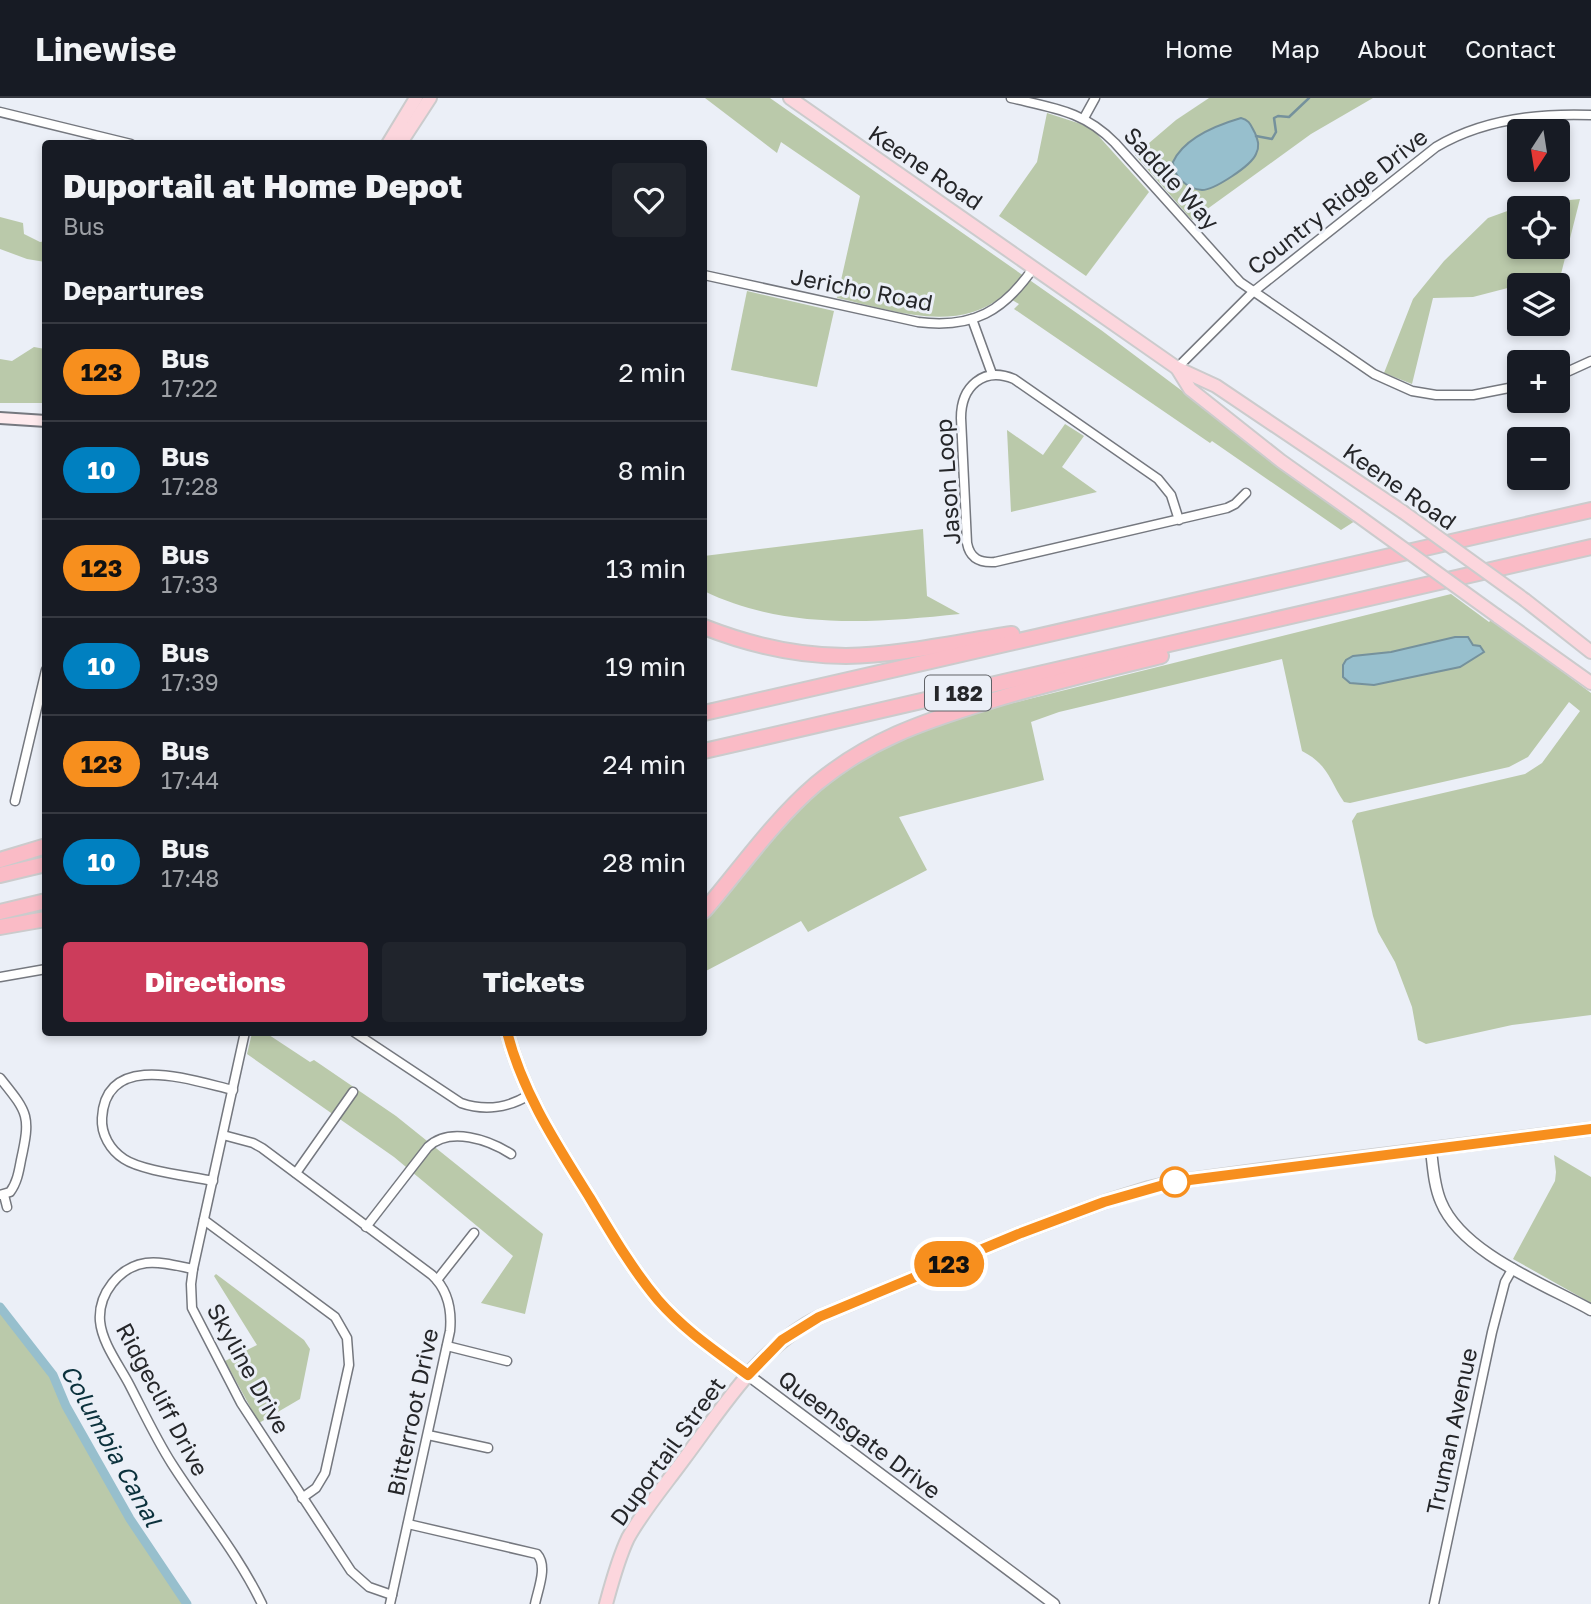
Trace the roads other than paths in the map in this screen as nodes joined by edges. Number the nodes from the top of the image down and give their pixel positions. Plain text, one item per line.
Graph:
1 (416, 98) edge
2 (430, 98) edge
3 (790, 98) edge
4 (1011, 98) edge
5 (1095, 98) edge
6 (0, 112) edge
7 (1591, 115) edge
8 (1084, 118) junction
9 (115, 140) edge
10 (390, 140) edge
11 (403, 140) edge
12 (1034, 267) junction
13 (707, 276) edge
14 (1253, 292) junction
15 (971, 319) junction
16 (1591, 360) edge
17 (1177, 368) junction
18 (1570, 370) edge
19 (992, 374) junction
20 (1507, 389) edge
21 (0, 418) edge
22 (42, 421) edge
23 (1246, 493) dead end
24 (1591, 510) edge
25 (1179, 520) junction
26 (1591, 547) edge
27 (1097, 623) junction
28 (707, 629) edge
29 (1212, 634) junction
30 (1591, 652) edge
31 (1569, 667) junction
32 (1591, 675) edge
33 (1591, 683) edge
34 (42, 687) edge
35 (707, 712) edge
36 (707, 750) edge
37 (15, 802) dead end
38 (42, 847) edge
39 (0, 860) edge
40 (42, 865) edge
41 (0, 875) edge
42 (42, 902) edge
43 (707, 907) edge
44 (0, 912) edge
45 (42, 920) edge
46 (0, 927) edge
47 (42, 970) edge
48 (0, 977) edge
49 (245, 1036) edge
50 (360, 1036) edge
51 (508, 1036) edge
52 (0, 1078) edge
53 (233, 1090) junction
54 (353, 1092) dead end
55 (529, 1096) junction
56 (1591, 1129) edge
57 (223, 1135) junction
58 (1431, 1150) junction
59 (511, 1154) dead end
60 (296, 1173) junction
61 (213, 1181) junction
62 (2, 1195) edge
63 (7, 1207) dead end
64 (204, 1220) junction
65 (366, 1227) junction
66 (474, 1233) dead end
67 (1513, 1268) junction
68 (193, 1269) junction
69 (437, 1280) junction
70 (1591, 1310) edge
71 (447, 1346) junction
72 (508, 1361) dead end
73 (748, 1375) junction
74 (428, 1435) junction
75 (488, 1448) dead end
76 (302, 1498) junction
77 (408, 1524) junction
78 (391, 1599) edge
79 (262, 1604) edge
80 (535, 1604) edge
81 (606, 1604) edge
82 (1054, 1604) edge
83 (1434, 1604) edge

1 - 10 main road
2 - 11 main road
3 - 12 main road, Keene Road
4 - 8 street, Saddle Way
5 - 8 street
6 - 9 street
7 - 14 street, Country Ridge Drive
8 - 14 street, Saddle Way
12 - 15 street, Jericho Road
12 - 17 main road, Keene Road
13 - 15 street, Jericho Road
14 - 17 street, Country Ridge Drive
14 - 20 street, Saddle Way
15 - 19 street
16 - 18 street
17 - 30 main road, Keene Road, bridge
17 - 31 main road, Keene Road, bridge
19 - 25 street
19 - 25 street, Jason Loop
21 - 22 main road
23 - 25 street, Jason Loop
24 - 27 highway, I 182
26 - 29 highway, I 182
27 - 28 highway
27 - 35 highway, I 182
29 - 36 highway, I 182
29 - 43 highway
31 - 32 main road
31 - 33 main road
34 - 37 street
38 - 39 highway
40 - 41 highway
42 - 44 highway
45 - 46 highway
47 - 48 street
49 - 53 street, Skyline Drive
50 - 55 street
51 - 55 main road, Queensgate Drive
52 - 62 street
53 - 57 street, Skyline Drive
53 - 61 street
54 - 60 street
55 - 73 main road, Queensgate Drive
56 - 58 main road, Duportail Street
57 - 60 street
57 - 61 street, Skyline Drive
58 - 67 street
58 - 73 main road, Duportail Street
59 - 65 street
60 - 65 street
61 - 64 street, Skyline Drive
62 - 63 street
64 - 68 street, Skyline Drive
64 - 76 street
65 - 69 street
66 - 69 street
67 - 70 street
67 - 83 street, Truman Avenue
68 - 76 street, Skyline Drive
68 - 79 street, Ridgecliff Drive
69 - 71 street, Bitterroot Drive
71 - 72 street
71 - 74 street, Bitterroot Drive
73 - 81 main road, Duportail Street
73 - 82 street, Queensgate Drive
74 - 75 street
74 - 77 street, Bitterroot Drive
76 - 78 street, Skyline Drive
77 - 78 street, Bitterroot Drive
77 - 80 street

